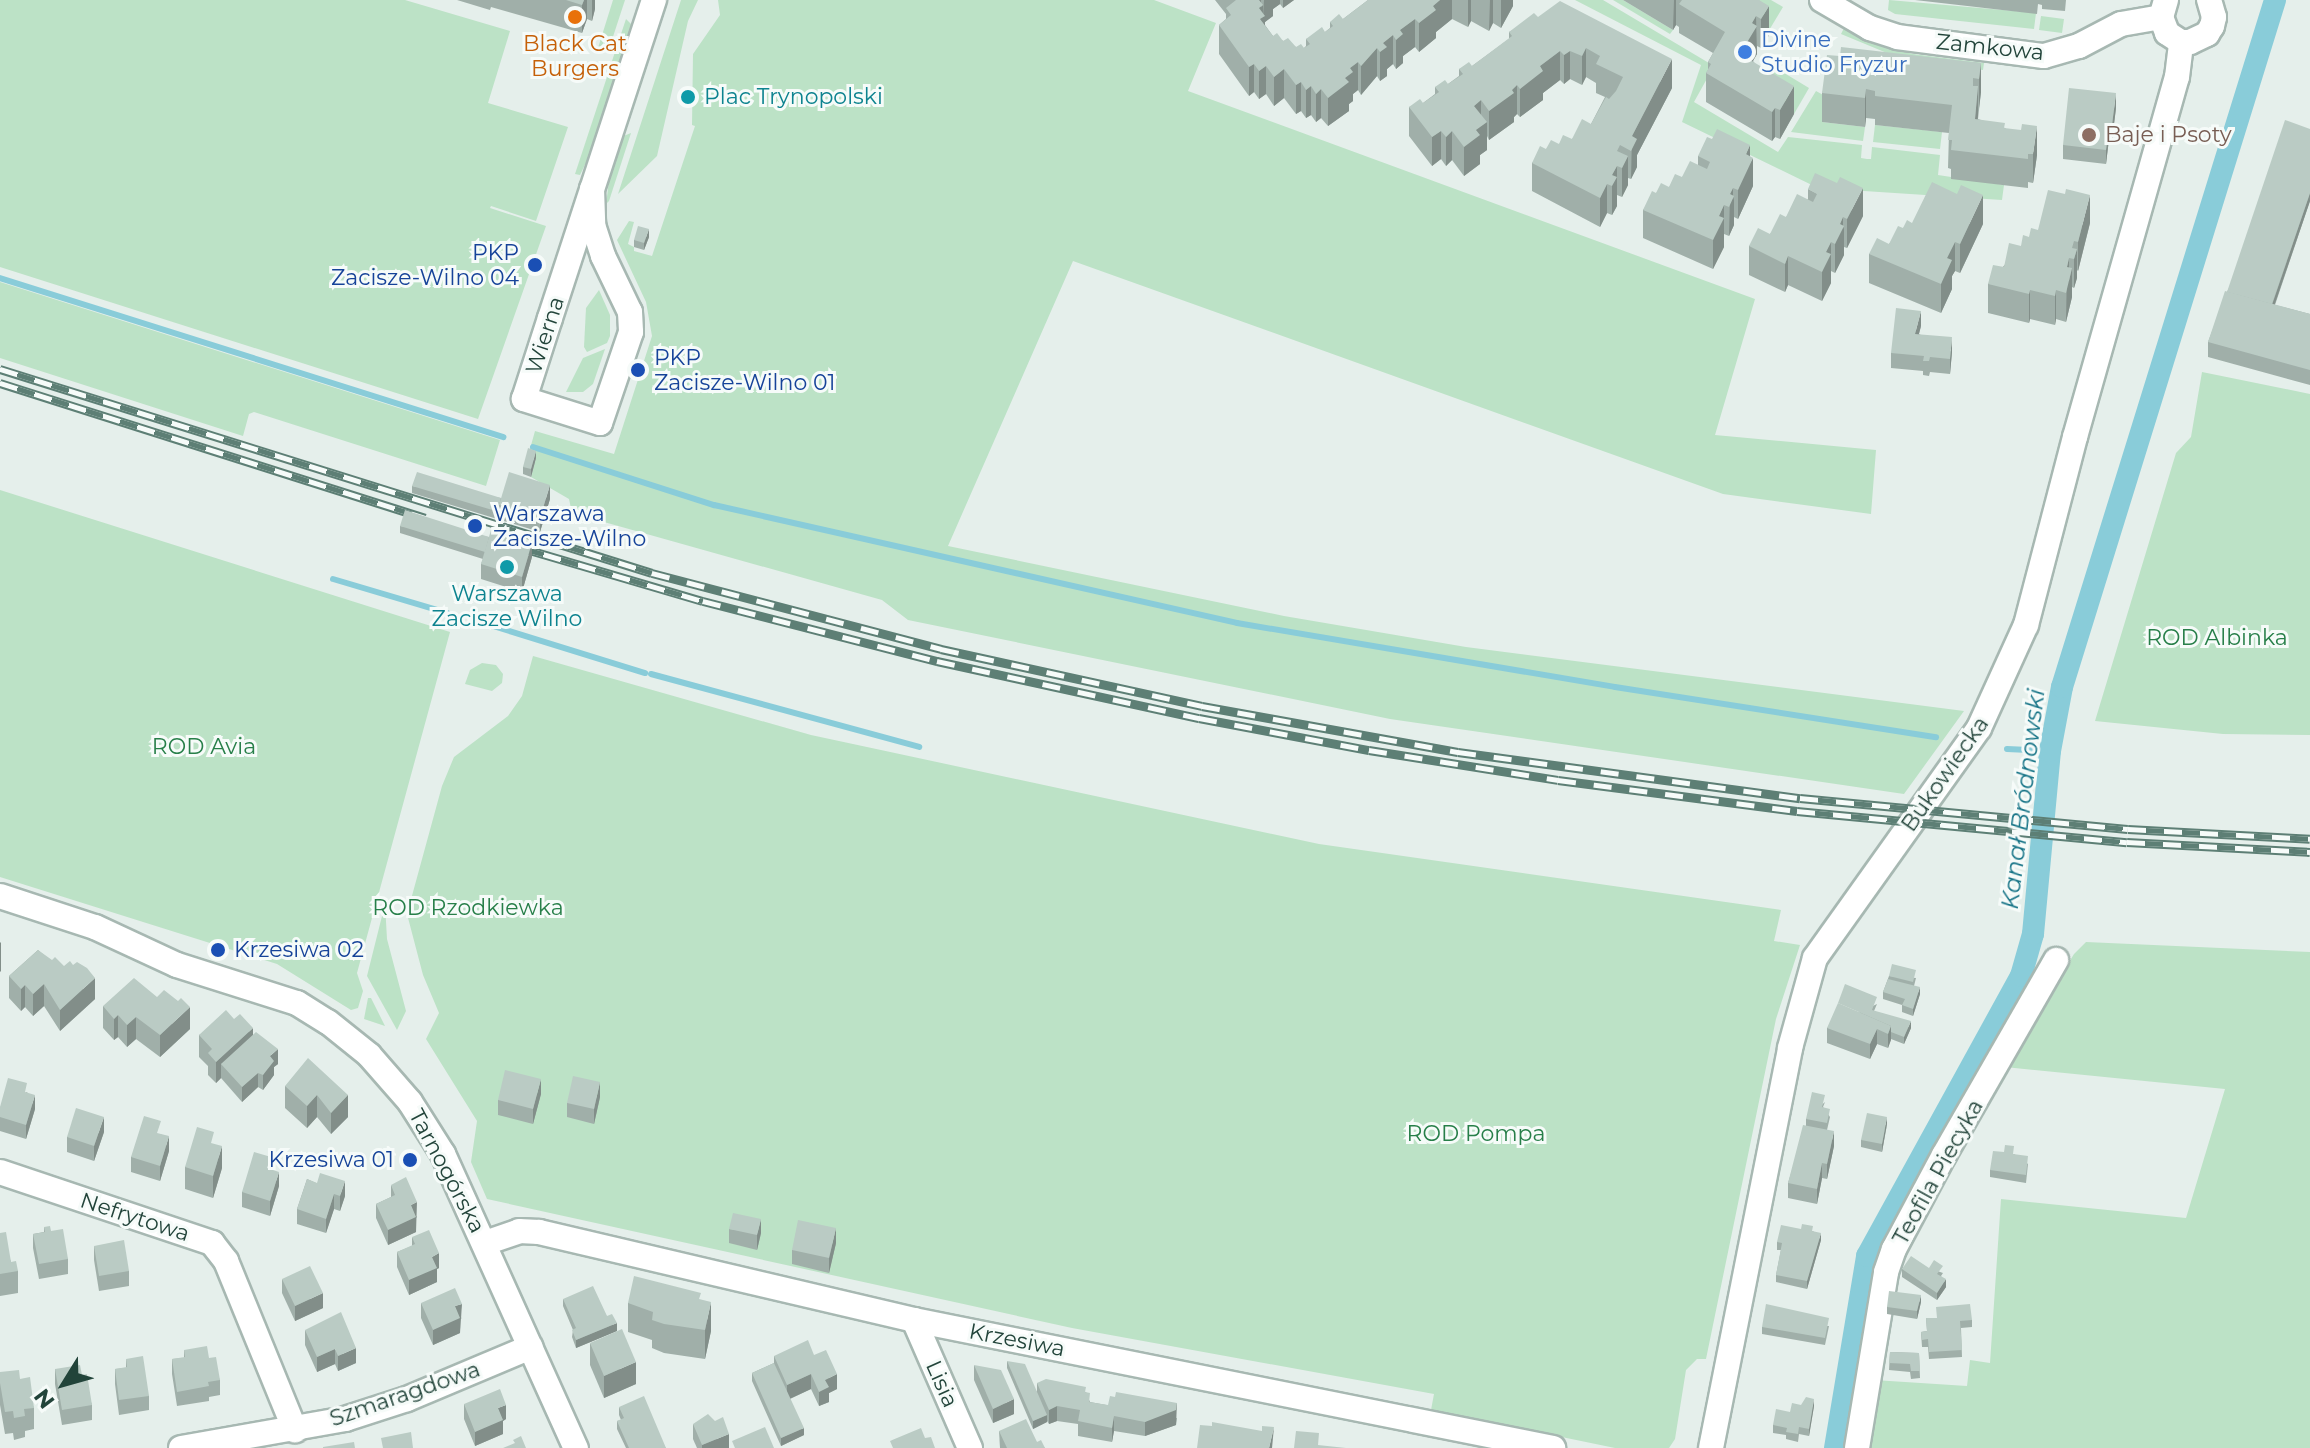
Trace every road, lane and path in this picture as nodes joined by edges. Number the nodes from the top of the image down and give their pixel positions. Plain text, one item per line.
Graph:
1 (654, 0) edge
2 (1822, 0) edge
3 (2216, 2) edge
4 (2163, 8) edge
5 (2181, 42) junction
6 (592, 189) junction
7 (0, 896) edge
8 (2056, 960) dead end
9 (2, 1174) edge
10 (485, 1243) junction
11 (914, 1320) junction
12 (531, 1347) junction
13 (295, 1430) junction
14 (181, 1448) edge
15 (576, 1448) edge
16 (970, 1448) edge
17 (1553, 1448) edge
18 (1711, 1448) edge
19 (1857, 1448) edge

1 - 6 street, Wierna
2 - 4 street, Zamkowa
3 - 5 street
4 - 5 street
5 - 18 street, Bukowiecka
6 - 6 street, Wierna
7 - 10 street, Tarnogórska
8 - 19 street, Teofila Piecyka
9 - 13 street, Nefrytowa
10 - 11 street, Krzesiwa
10 - 12 street, Tarnogórska
11 - 16 street, Lisia
11 - 17 street, Krzesiwa
12 - 13 street, Szmaragdowa
12 - 15 street, Tarnogórska
13 - 14 street, Szmaragdowa

